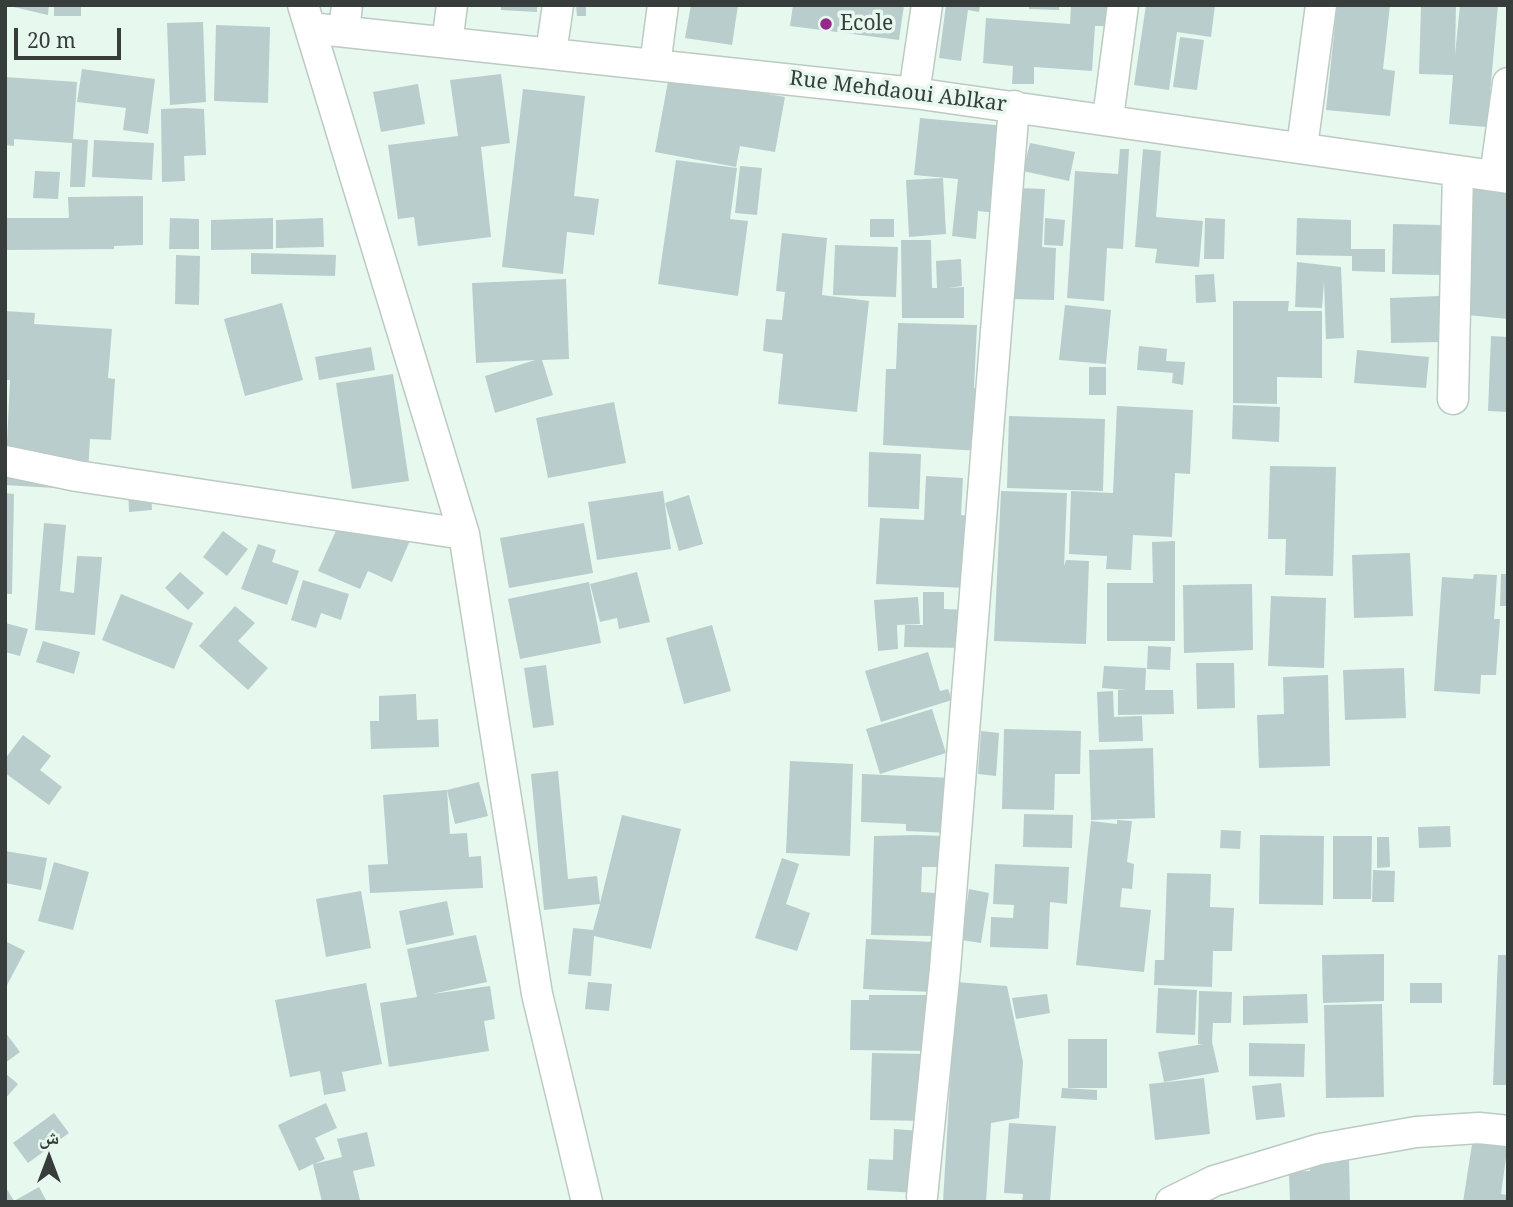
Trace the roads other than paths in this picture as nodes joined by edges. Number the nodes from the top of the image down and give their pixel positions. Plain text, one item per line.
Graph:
1 (452, 5) edge
2 (558, 5) edge
3 (663, 5) edge
4 (927, 5) edge
5 (1123, 5) edge
6 (1321, 5) edge
7 (307, 16) edge
8 (346, 18) edge
9 (447, 43) junction
10 (551, 53) junction
11 (655, 65) junction
12 (1508, 83) edge
13 (915, 93) junction
14 (1014, 106) junction
15 (1108, 118) junction
16 (1302, 147) junction
17 (1458, 171) junction
18 (1502, 177) edge
19 (1452, 399) dead end
20 (5, 461) edge
21 (464, 534) junction
22 (1508, 1131) edge
23 (922, 1197) dead end
24 (587, 1202) edge
25 (1171, 1202) edge

1 - 9 street
2 - 10 street
3 - 11 street
4 - 13 street
5 - 15 street
6 - 16 street
7 - 8 street, Rue Mehdaoui Ablkar
7 - 21 street
8 - 9 street, Rue Mehdaoui Ablkar
9 - 10 street, Rue Mehdaoui Ablkar
10 - 11 street, Rue Mehdaoui Ablkar
11 - 13 street, Rue Mehdaoui Ablkar
12 - 18 street
13 - 14 street, Rue Mehdaoui Ablkar
14 - 15 street, Rue Mehdaoui Ablkar
14 - 23 street
15 - 16 street, Rue Mehdaoui Ablkar
16 - 17 street, Rue Mehdaoui Ablkar
17 - 18 street, Rue Mehdaoui Ablkar
17 - 19 street
20 - 21 street
21 - 24 street
22 - 25 street

